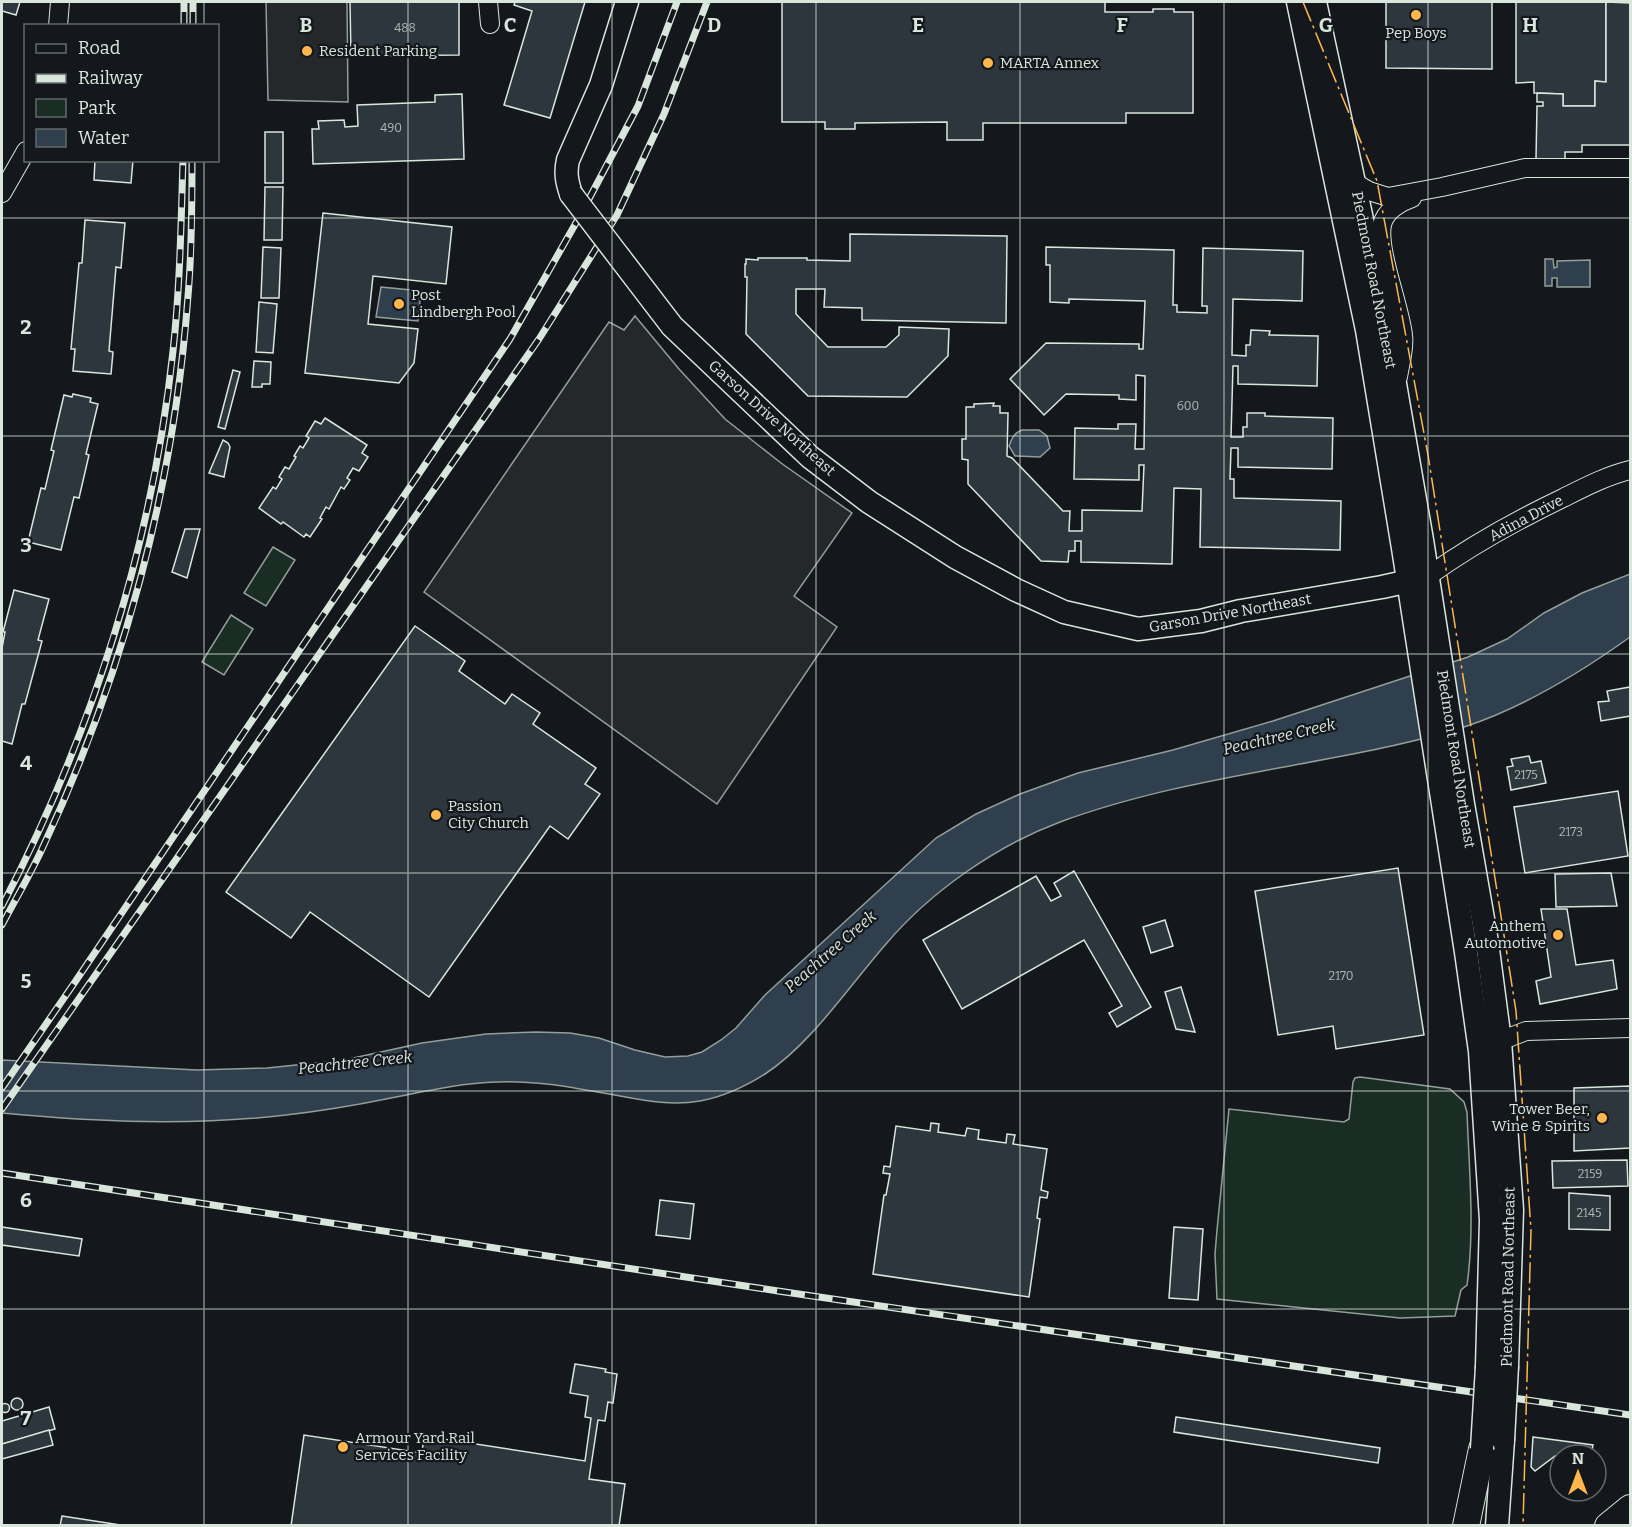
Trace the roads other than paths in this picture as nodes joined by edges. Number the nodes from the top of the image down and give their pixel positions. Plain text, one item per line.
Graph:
1 (60, 2) edge
2 (488, 2) edge
3 (627, 2) edge
4 (1298, 2) edge
5 (1316, 2) edge
6 (58, 24) edge
7 (489, 24) dead end
8 (24, 154) edge
9 (1630, 168) edge
10 (1354, 183) junction
11 (1442, 187) junction
12 (2, 193) edge
13 (1396, 391) junction
14 (1630, 470) edge
15 (1417, 579) junction
16 (1453, 806) junction
17 (1630, 1028) edge
18 (1500, 1041) junction
19 (1497, 1366) junction
20 (1492, 1445) junction
21 (1630, 1508) edge
22 (1466, 1526) edge
23 (1477, 1526) edge
24 (1497, 1526) edge
25 (1608, 1526) edge

1 - 6 street
2 - 7 street
3 - 15 main road, Garson Drive Northeast, bridge
4 - 15 main road, Piedmont Road Northeast
5 - 10 main road, Piedmont Road Northeast
8 - 12 street
9 - 11 street
10 - 11 street
10 - 13 main road, Piedmont Road Northeast
11 - 13 street
13 - 15 main road, Piedmont Road Northeast
14 - 15 street, Adina Drive
15 - 16 main road, Piedmont Road Northeast
16 - 18 main road, Piedmont Road Northeast
16 - 19 main road, Piedmont Road Northeast
17 - 18 street
18 - 19 main road, Piedmont Road Northeast
19 - 20 main road, Piedmont Road Northeast, bridge
20 - 22 highway
20 - 23 main road, Piedmont Road Northeast
20 - 24 main road, Piedmont Road Northeast
21 - 25 highway

